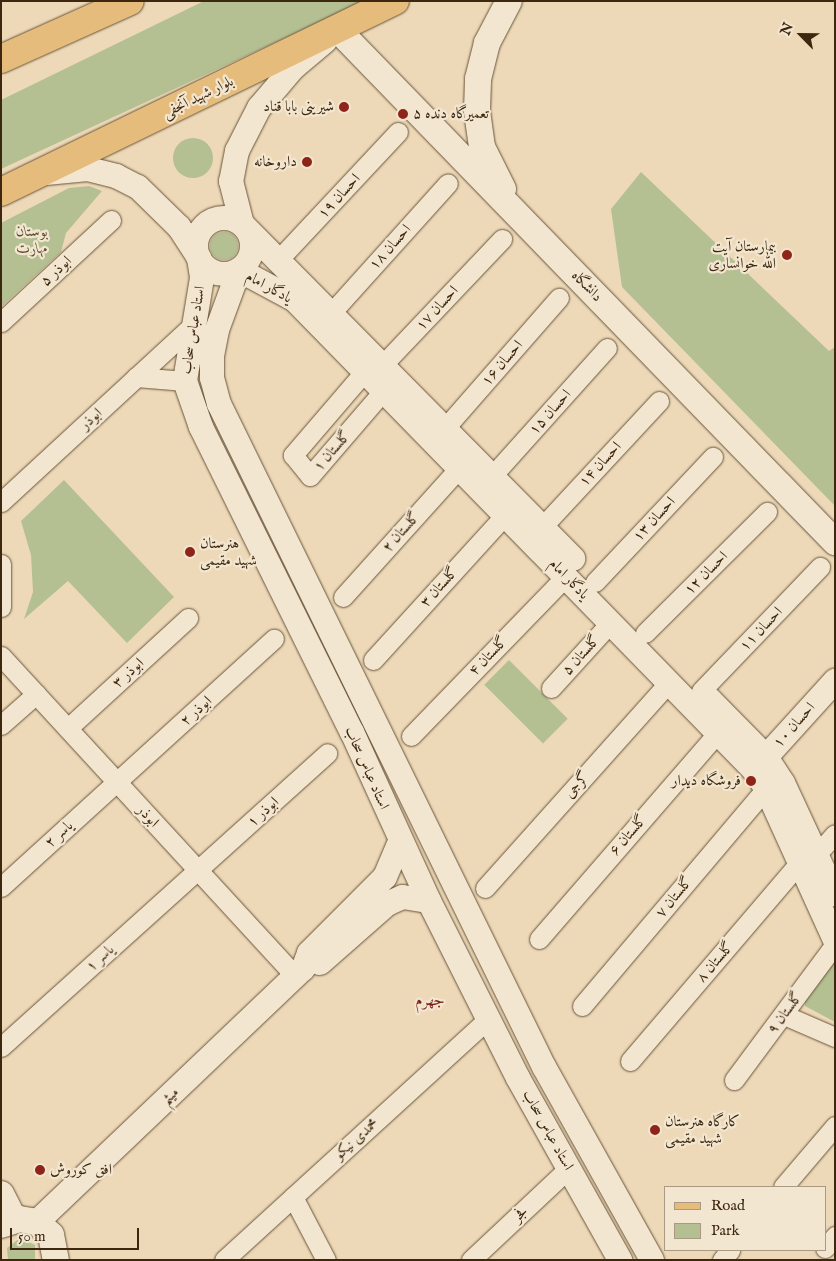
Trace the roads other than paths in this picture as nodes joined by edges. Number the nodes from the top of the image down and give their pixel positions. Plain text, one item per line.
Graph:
1 (130, 1) edge
2 (395, 1) edge
3 (509, 1) edge
4 (338, 30) junction
5 (1, 59) edge
6 (398, 132) dead end
7 (37, 174) junction
8 (448, 183) dead end
9 (1, 192) edge
10 (515, 212) junction
11 (111, 220) dead end
12 (242, 224) junction
13 (502, 239) dead end
14 (199, 258) junction
15 (279, 259) junction
16 (239, 270) junction
17 (559, 298) dead end
18 (332, 312) junction
19 (1, 322) edge
20 (194, 324) junction
21 (608, 348) dead end
22 (376, 376) junction
23 (136, 377) junction
24 (185, 381) junction
25 (659, 401) dead end
26 (445, 428) junction
27 (713, 457) dead end
28 (460, 467) junction
29 (492, 476) junction
30 (1, 502) edge
31 (767, 512) dead end
32 (506, 514) junction
33 (542, 527) junction
34 (835, 542) edge
35 (1, 564) edge
36 (820, 567) dead end
37 (566, 576) junction
38 (595, 582) junction
39 (343, 597) dead end
40 (1, 607) edge
41 (188, 618) dead end
42 (611, 622) junction
43 (645, 633) junction
44 (274, 639) dead end
45 (1, 656) edge
46 (373, 660) dead end
47 (835, 681) edge
48 (669, 682) junction
49 (551, 688) dead end
50 (701, 691) junction
51 (36, 694) junction
52 (1, 725) edge
53 (68, 728) junction
54 (718, 732) junction
55 (410, 736) dead end
56 (328, 753) dead end
57 (762, 772) junction
58 (117, 782) junction
59 (835, 834) edge
60 (400, 842) junction
61 (808, 859) junction
62 (198, 870) junction
63 (1, 887) edge
64 (485, 888) dead end
65 (835, 895) edge
66 (429, 900) junction
67 (539, 939) dead end
68 (835, 940) edge
69 (835, 944) edge
70 (299, 973) junction
71 (582, 1006) dead end
72 (784, 1014) junction
73 (489, 1018) junction
74 (835, 1037) edge
75 (1, 1047) edge
76 (630, 1061) dead end
77 (544, 1067) junction
78 (518, 1078) junction
79 (734, 1080) dead end
80 (835, 1126) edge
81 (569, 1168) junction
82 (784, 1186) edge
83 (1, 1194) edge
84 (293, 1197) junction
85 (17, 1222) edge
86 (835, 1236) edge
87 (826, 1247) edge
88 (56, 1260) edge
89 (224, 1260) edge
90 (326, 1260) edge
91 (471, 1260) edge
92 (620, 1260) edge
93 (652, 1260) edge

1 - 5 main road
2 - 4 main road, بلوار شهید آنجفی
3 - 10 main road
4 - 7 main road, بلوار شهید آنجفی
4 - 10 main road, دانشگاه
4 - 12 street
6 - 15 street, احسان ۱۹
7 - 9 main road, بلوار شهید آنجفی
7 - 14 street
8 - 18 street, احسان ۱۸
10 - 34 main road, دانشگاه
11 - 19 street, ابوذر ۵
12 - 14 street
12 - 15 street, یادگار امام
12 - 16 street
13 - 22 street, احسان ۱۷
14 - 16 street
14 - 20 street, استاد عباس سحاب
15 - 18 street, یادگار امام
16 - 22 street, یادگار امام
16 - 77 street, استاد عباس سحاب
17 - 26 street, احسان ۱۶
18 - 22 street, یادگار امام
20 - 23 street, ابوذر
20 - 24 street, استاد عباس سحاب
21 - 29 street, احسان ۱۵
22 - 22 street, گلستان ۱
22 - 26 street, یادگار امام
22 - 28 street, یادگار امام
23 - 24 street
23 - 30 street, ابوذر
24 - 60 street, استاد عباس سحاب
25 - 33 street, احسان ۱۴
26 - 29 street, یادگار امام
27 - 38 street, احسان ۱۳
28 - 32 street, یادگار امام
28 - 39 street, گلستان ۲
29 - 33 street, یادگار امام
31 - 43 street, احسان ۱۲
32 - 37 street, یادگار امام
32 - 46 street, گلستان ۳
33 - 38 street, یادگار امام
35 - 40 street
36 - 50 street, احسان ۱۱
37 - 42 street, یادگار امام
37 - 55 street, گلستان ۴
38 - 43 street, یادگار امام
41 - 53 street, ابوذر ۳
42 - 48 street, یادگار امام
42 - 49 street, گلستان ۵
43 - 50 street, یادگار امام
44 - 58 street, ابوذر ۲
45 - 51 street, ابوذر
47 - 57 street, احسان ۱۰
48 - 54 street, یادگار امام
48 - 64 street, گرجی
50 - 57 street, یادگار امام
51 - 52 street
51 - 53 street, ابوذر
53 - 58 street, ابوذر
54 - 57 street, یادگار امام
54 - 67 street, گلستان ۶
56 - 62 street, ابوذر ۱
57 - 61 street, یادگار امام
57 - 61 street, یادگار امام
57 - 71 street, گلستان ۷
58 - 62 street, ابوذر
58 - 63 street, یاسر ۲
59 - 61 street, گلستان ۸
60 - 66 street, استاد عباس سحاب
60 - 70 street, میثم
61 - 65 street, یادگار امام
61 - 68 street, یادگار امام
61 - 76 street, گلستان ۸
62 - 70 street, ابوذر
62 - 75 street, یاسر ۱
66 - 70 street, میثم
66 - 73 street, استاد عباس سحاب
69 - 72 street, گلستان ۹
70 - 85 street, میثم
72 - 74 street
72 - 79 street, گلستان ۹
73 - 78 street, استاد عباس سحاب
73 - 84 street, محمدی نیکو
77 - 78 street
77 - 93 street, استاد عباس سحاب
78 - 81 street, استاد عباس سحاب
80 - 82 street
81 - 91 street, فجر
81 - 92 street, استاد عباس سحاب
83 - 85 main road
84 - 89 street, محمدی نیکو
84 - 90 street
85 - 88 main road
86 - 87 street

